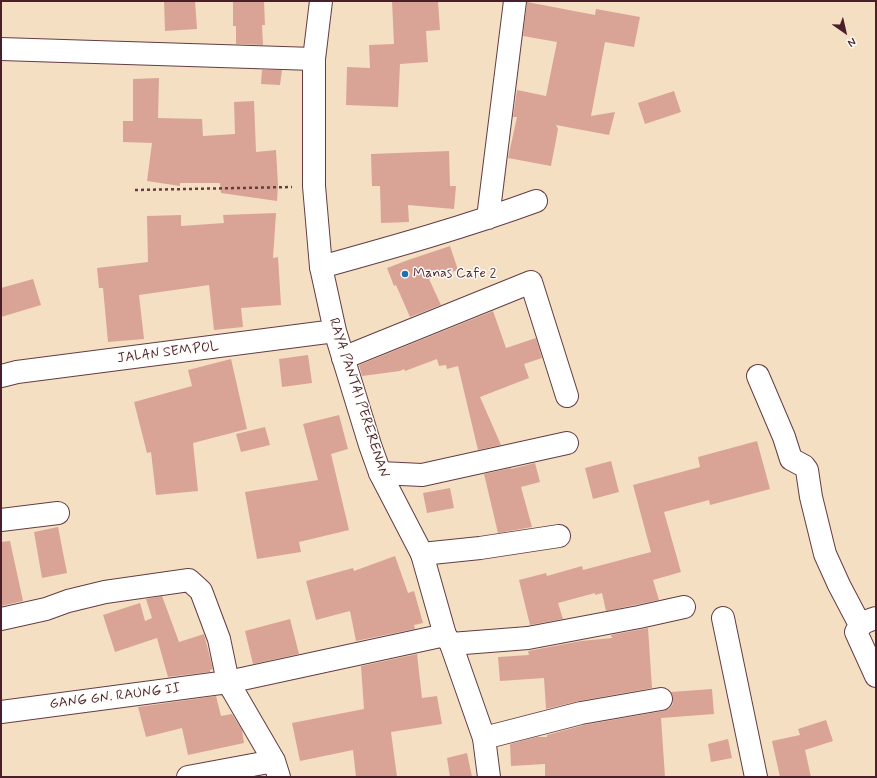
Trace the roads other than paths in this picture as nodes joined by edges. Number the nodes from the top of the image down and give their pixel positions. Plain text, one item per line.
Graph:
1 (321, 1) edge
2 (515, 1) edge
3 (1, 49) edge
4 (314, 59) junction
5 (536, 201) dead end
6 (488, 218) junction
7 (321, 267) junction
8 (335, 331) junction
9 (343, 358) junction
10 (1, 376) edge
11 (758, 376) dead end
12 (567, 396) dead end
13 (567, 443) dead end
14 (380, 473) junction
15 (58, 513) dead end
16 (1, 520) edge
17 (559, 536) dead end
18 (422, 554) junction
19 (684, 607) dead end
20 (723, 618) dead end
21 (1, 619) edge
22 (868, 622) edge
23 (448, 640) junction
24 (876, 676) edge
25 (228, 682) junction
26 (661, 699) dead end
27 (1, 712) edge
28 (484, 738) junction
29 (276, 769) edge
30 (188, 777) edge
31 (490, 777) edge
32 (756, 777) edge

1 - 4 street, RAYA PANTAI PERERENAN
2 - 6 street
3 - 4 street
4 - 7 street, RAYA PANTAI PERERENAN
5 - 6 street
6 - 7 street
7 - 8 street, RAYA PANTAI PERERENAN
8 - 9 street, RAYA PANTAI PERERENAN
8 - 10 street, JALAN SEMPOL
9 - 12 street
9 - 14 street, RAYA PANTAI PERERENAN
11 - 22 street
13 - 14 street
14 - 18 street, RAYA PANTAI PERERENAN
15 - 16 street
17 - 18 street
18 - 23 street, RAYA PANTAI PERERENAN
19 - 23 street, GANG GN. RAUNG II
20 - 32 street
21 - 25 street
22 - 24 street
23 - 25 street, GANG GN. RAUNG II
23 - 28 street, RAYA PANTAI PERERENAN
25 - 27 street, GANG GN. RAUNG II
25 - 29 street
26 - 28 street
28 - 31 street, RAYA PANTAI PERERENAN
29 - 30 street

